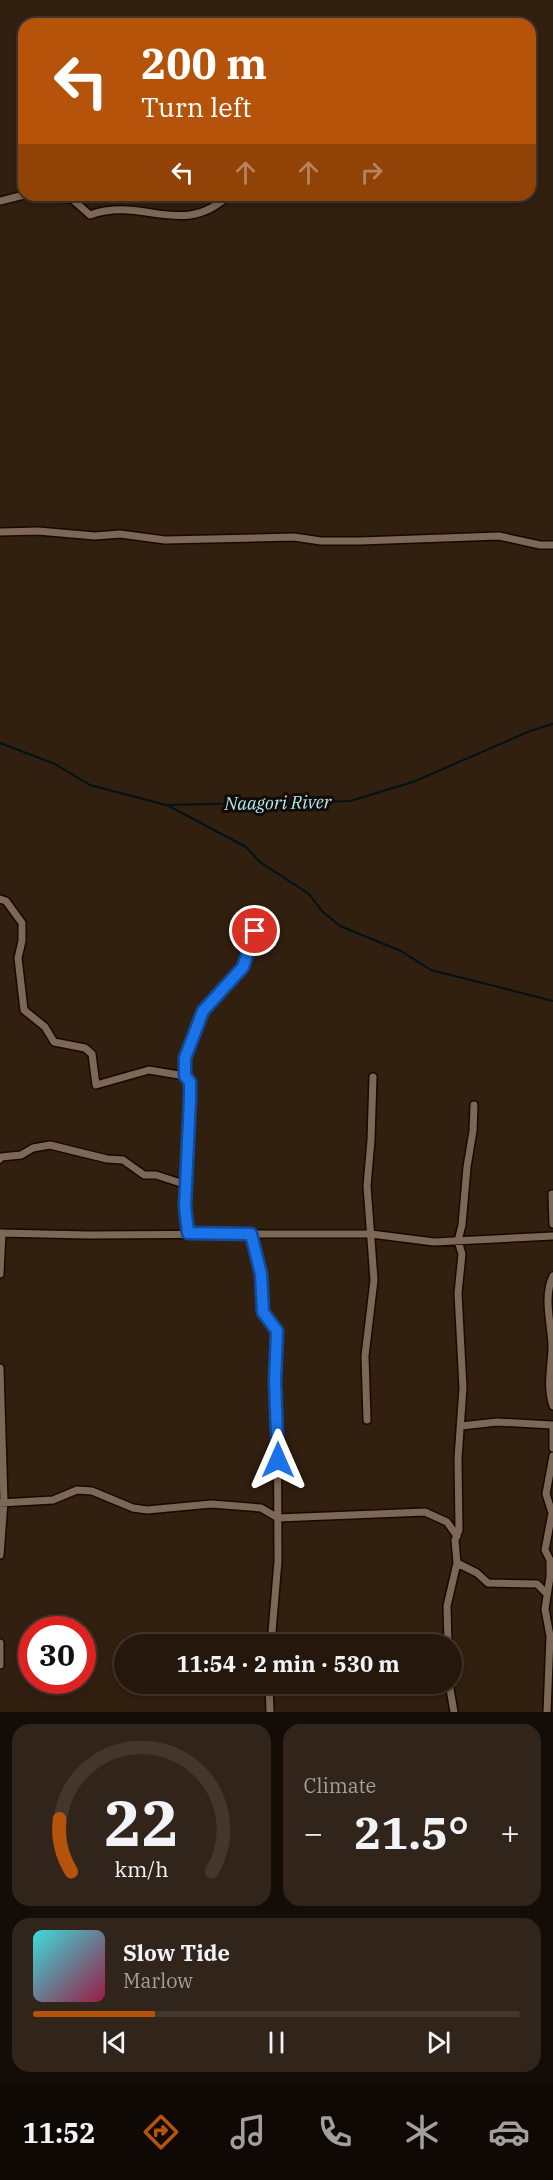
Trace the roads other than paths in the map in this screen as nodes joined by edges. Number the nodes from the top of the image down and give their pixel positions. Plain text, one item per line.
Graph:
1 (18, 197) edge
2 (0, 201) edge
3 (74, 201) edge
4 (222, 201) edge
5 (0, 532) edge
6 (553, 545) edge
7 (0, 899) edge
8 (255, 931) dead end
9 (185, 1076) junction
10 (373, 1077) dead end
11 (474, 1105) dead end
12 (0, 1159) edge
13 (187, 1185) junction
14 (552, 1194) edge
15 (553, 1224) edge
16 (1, 1233) edge
17 (188, 1233) junction
18 (251, 1234) junction
19 (371, 1234) junction
20 (553, 1236) edge
21 (458, 1241) junction
22 (0, 1274) edge
23 (553, 1276) edge
24 (0, 1368) edge
25 (553, 1406) edge
26 (367, 1420) dead end
27 (553, 1425) edge
28 (461, 1426) junction
29 (553, 1448) edge
30 (553, 1456) edge
31 (2, 1502) edge
32 (278, 1518) junction
33 (457, 1536) junction
34 (0, 1555) edge
35 (457, 1563) junction
36 (551, 1576) edge
37 (546, 1593) junction
38 (272, 1634) edge
39 (448, 1634) edge
40 (0, 1643) edge
41 (0, 1665) edge
42 (269, 1694) edge
43 (451, 1694) edge
44 (270, 1712) edge
45 (454, 1712) edge
46 (547, 1712) edge

1 - 2 street
3 - 4 street
5 - 6 street
7 - 9 street
8 - 9 street
9 - 13 street
10 - 19 street
11 - 21 street
12 - 13 street
13 - 17 street
14 - 15 street
16 - 17 street
16 - 22 street
17 - 18 street
18 - 19 street
18 - 32 street
19 - 21 street
19 - 26 street
20 - 21 street
21 - 28 street
23 - 25 street
24 - 31 street
27 - 28 street
27 - 29 street
28 - 33 street
30 - 36 street
31 - 32 street
31 - 34 street
32 - 33 street
32 - 38 street
33 - 35 street
35 - 37 street
35 - 39 street
36 - 37 street
37 - 46 street
40 - 41 street
42 - 44 street
43 - 45 street

